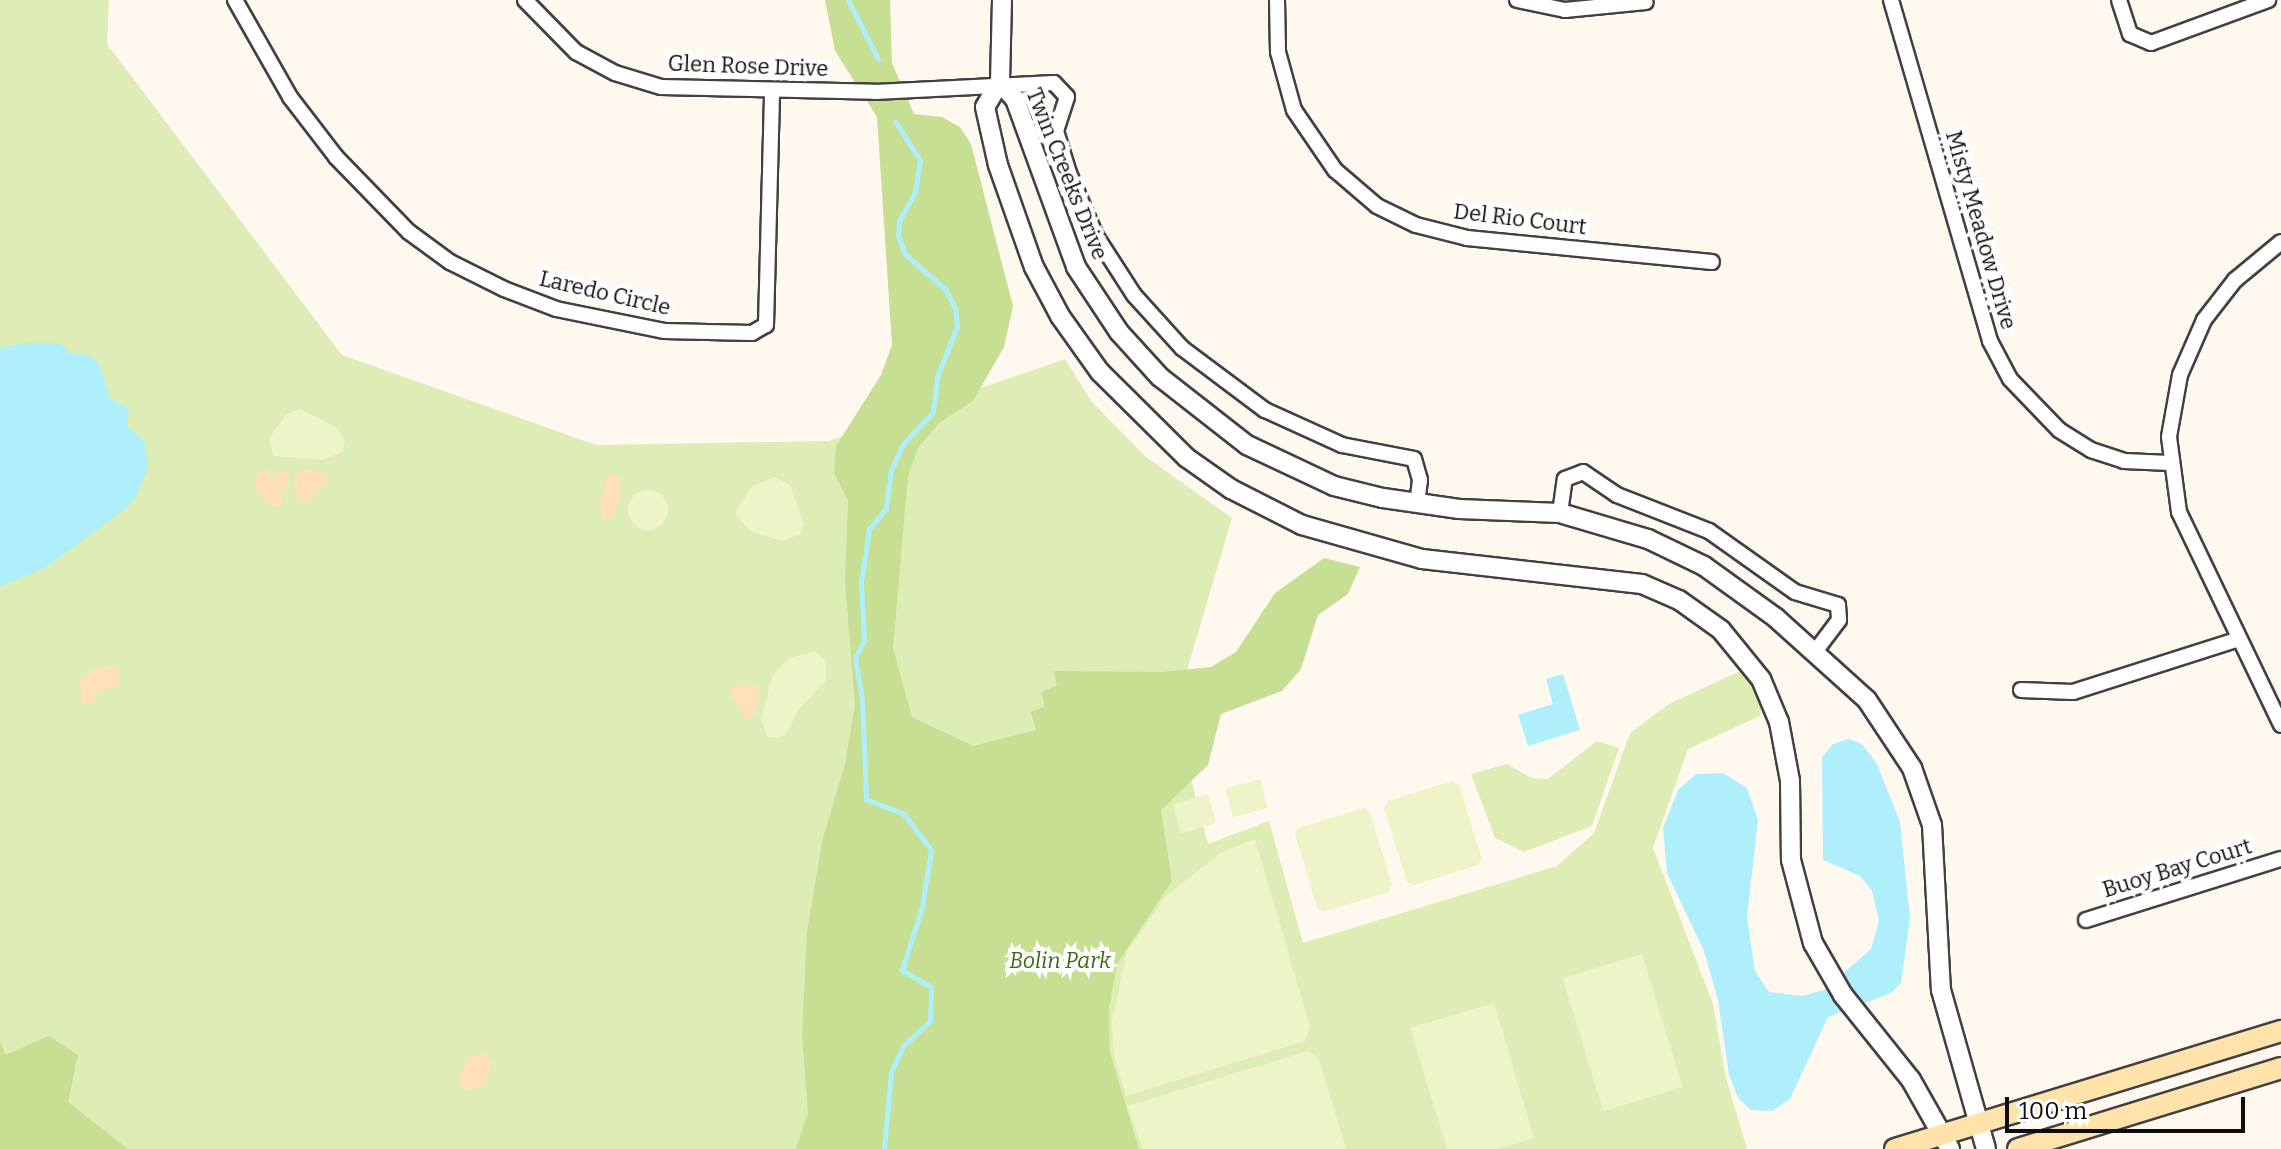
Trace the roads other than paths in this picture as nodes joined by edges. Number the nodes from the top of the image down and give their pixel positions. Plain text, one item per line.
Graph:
1 (235, 0) edge
2 (525, 0) edge
3 (1002, 0) edge
4 (1277, 0) edge
5 (1517, 0) edge
6 (1891, 0) edge
7 (2119, 0) edge
8 (2268, 0) edge
9 (1646, 2) edge
10 (1000, 82) junction
11 (772, 90) junction
12 (2281, 242) edge
13 (1712, 262) dead end
14 (2170, 463) junction
15 (1417, 504) junction
16 (1560, 513) junction
17 (2239, 639) junction
18 (1814, 653) junction
19 (2021, 690) dead end
20 (2281, 725) edge
21 (2281, 859) edge
22 (2086, 920) dead end
23 (2281, 1031) edge
24 (2281, 1068) edge
25 (1979, 1123) junction
26 (1945, 1142) edge
27 (1895, 1149) edge
28 (1986, 1149) edge
29 (2018, 1149) edge

1 - 11 street, Laredo Circle
2 - 11 street, Glen Rose Drive
3 - 10 street, Twin Creeks Drive
4 - 13 street, Del Rio Court
5 - 9 street
6 - 14 street, Misty Meadow Drive
7 - 8 street
10 - 11 street, Glen Rose Drive
10 - 15 street, Twin Creeks Drive
10 - 15 street, Glen Rose Drive
10 - 26 street, Twin Creeks Drive
12 - 14 street
14 - 17 street
15 - 16 street, Twin Creeks Drive
16 - 18 street, Twin Creeks Drive
16 - 18 street
17 - 19 street
17 - 20 street
18 - 25 street, Twin Creeks Drive
21 - 22 street, Buoy Bay Court
23 - 25 main road
24 - 29 main road
25 - 26 main road
25 - 28 street, Twin Creeks Drive
26 - 27 main road

